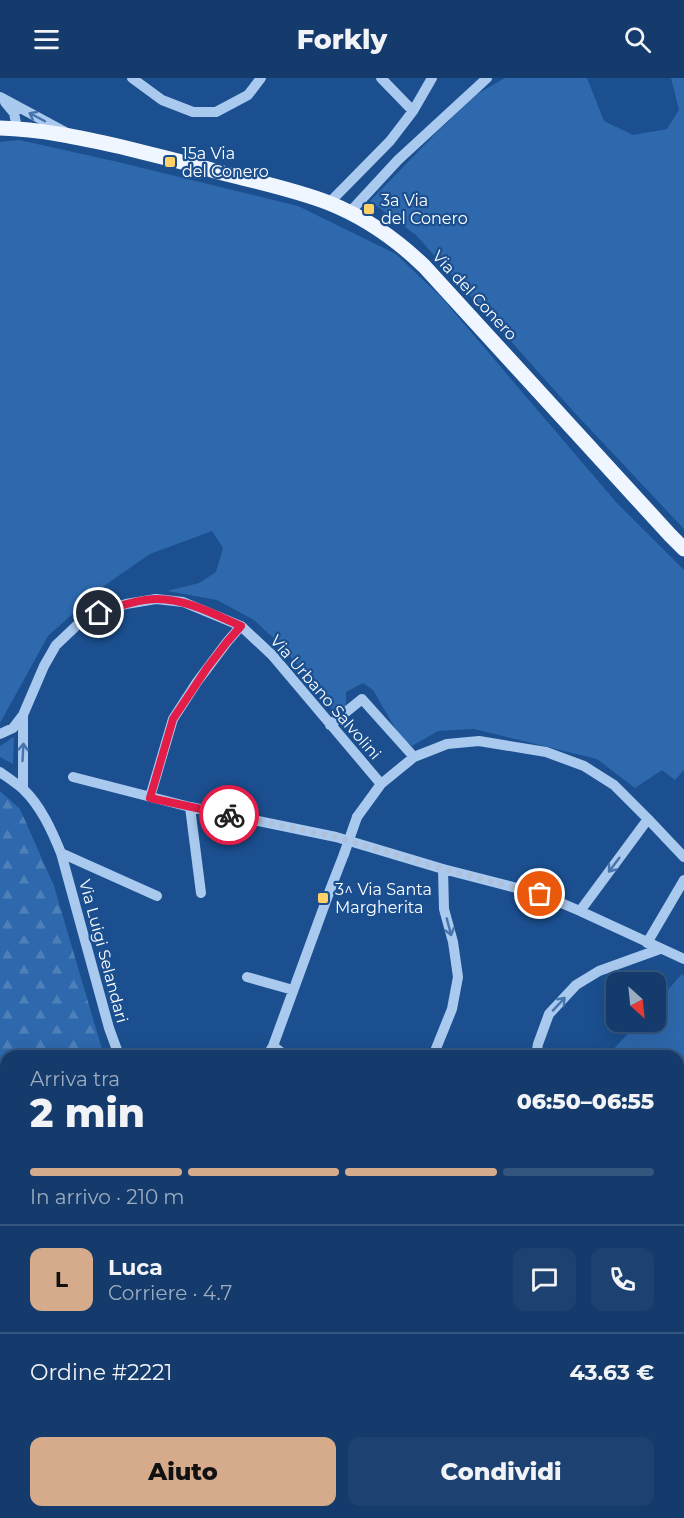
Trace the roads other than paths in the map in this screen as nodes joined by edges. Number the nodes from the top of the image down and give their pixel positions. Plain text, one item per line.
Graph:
1 (132, 78) edge
2 (261, 78) edge
3 (381, 78) edge
4 (432, 78) edge
5 (487, 78) edge
6 (2, 98) edge
7 (413, 111) junction
8 (0, 128) edge
9 (17, 128) junction
10 (74, 136) junction
11 (329, 203) junction
12 (349, 213) junction
13 (684, 549) edge
14 (241, 626) junction
15 (23, 715) junction
16 (330, 725) junction
17 (0, 735) edge
18 (414, 758) junction
19 (0, 772) edge
20 (73, 777) dead end
21 (381, 784) junction
22 (23, 789) junction
23 (150, 798) junction
24 (190, 807) junction
25 (648, 819) junction
26 (62, 853) junction
27 (684, 857) edge
28 (443, 869) junction
29 (684, 880) edge
30 (201, 893) dead end
31 (157, 896) dead end
32 (580, 911) junction
33 (647, 943) junction
34 (660, 949) junction
35 (684, 959) edge
36 (247, 977) dead end
37 (293, 990) junction
38 (273, 1046) junction
39 (117, 1050) edge
40 (271, 1050) edge
41 (278, 1050) edge
42 (435, 1050) edge
43 (537, 1050) edge

1 - 2 street
3 - 7 street
4 - 7 street
5 - 12 street
6 - 9 street
10 -> 6 street
7 - 11 street
8 - 9 main road, Via del Conero
9 - 10 main road, Via del Conero
10 - 11 main road, Via del Conero
11 - 12 main road, Via del Conero
12 - 13 main road, Via del Conero
14 - 15 street, Via Urbano Salvolini
14 - 16 street, Via Urbano Salvolini
14 - 23 street
15 - 17 street, Via Urbano Salvolini
22 -> 15 street, Via Urbano Salvolini
16 - 18 street
16 - 21 street, Via Urbano Salvolini
18 - 21 street
18 - 25 street
19 - 22 street, Via Luigi Selandari
20 - 23 street
21 - 37 street, bridge
22 - 26 street, Via Luigi Selandari
23 - 24 street
24 - 28 street
24 - 30 street
25 - 27 street
25 -> 32 street
26 - 31 street, Via Luigi Selandari
26 - 39 street, Via Luigi Selandari
28 - 32 street
28 -> 42 street
29 - 33 street
32 - 33 street
33 - 34 street
34 - 35 street
43 -> 34 street
36 - 37 street
37 - 38 street
38 - 40 street
38 - 41 street

